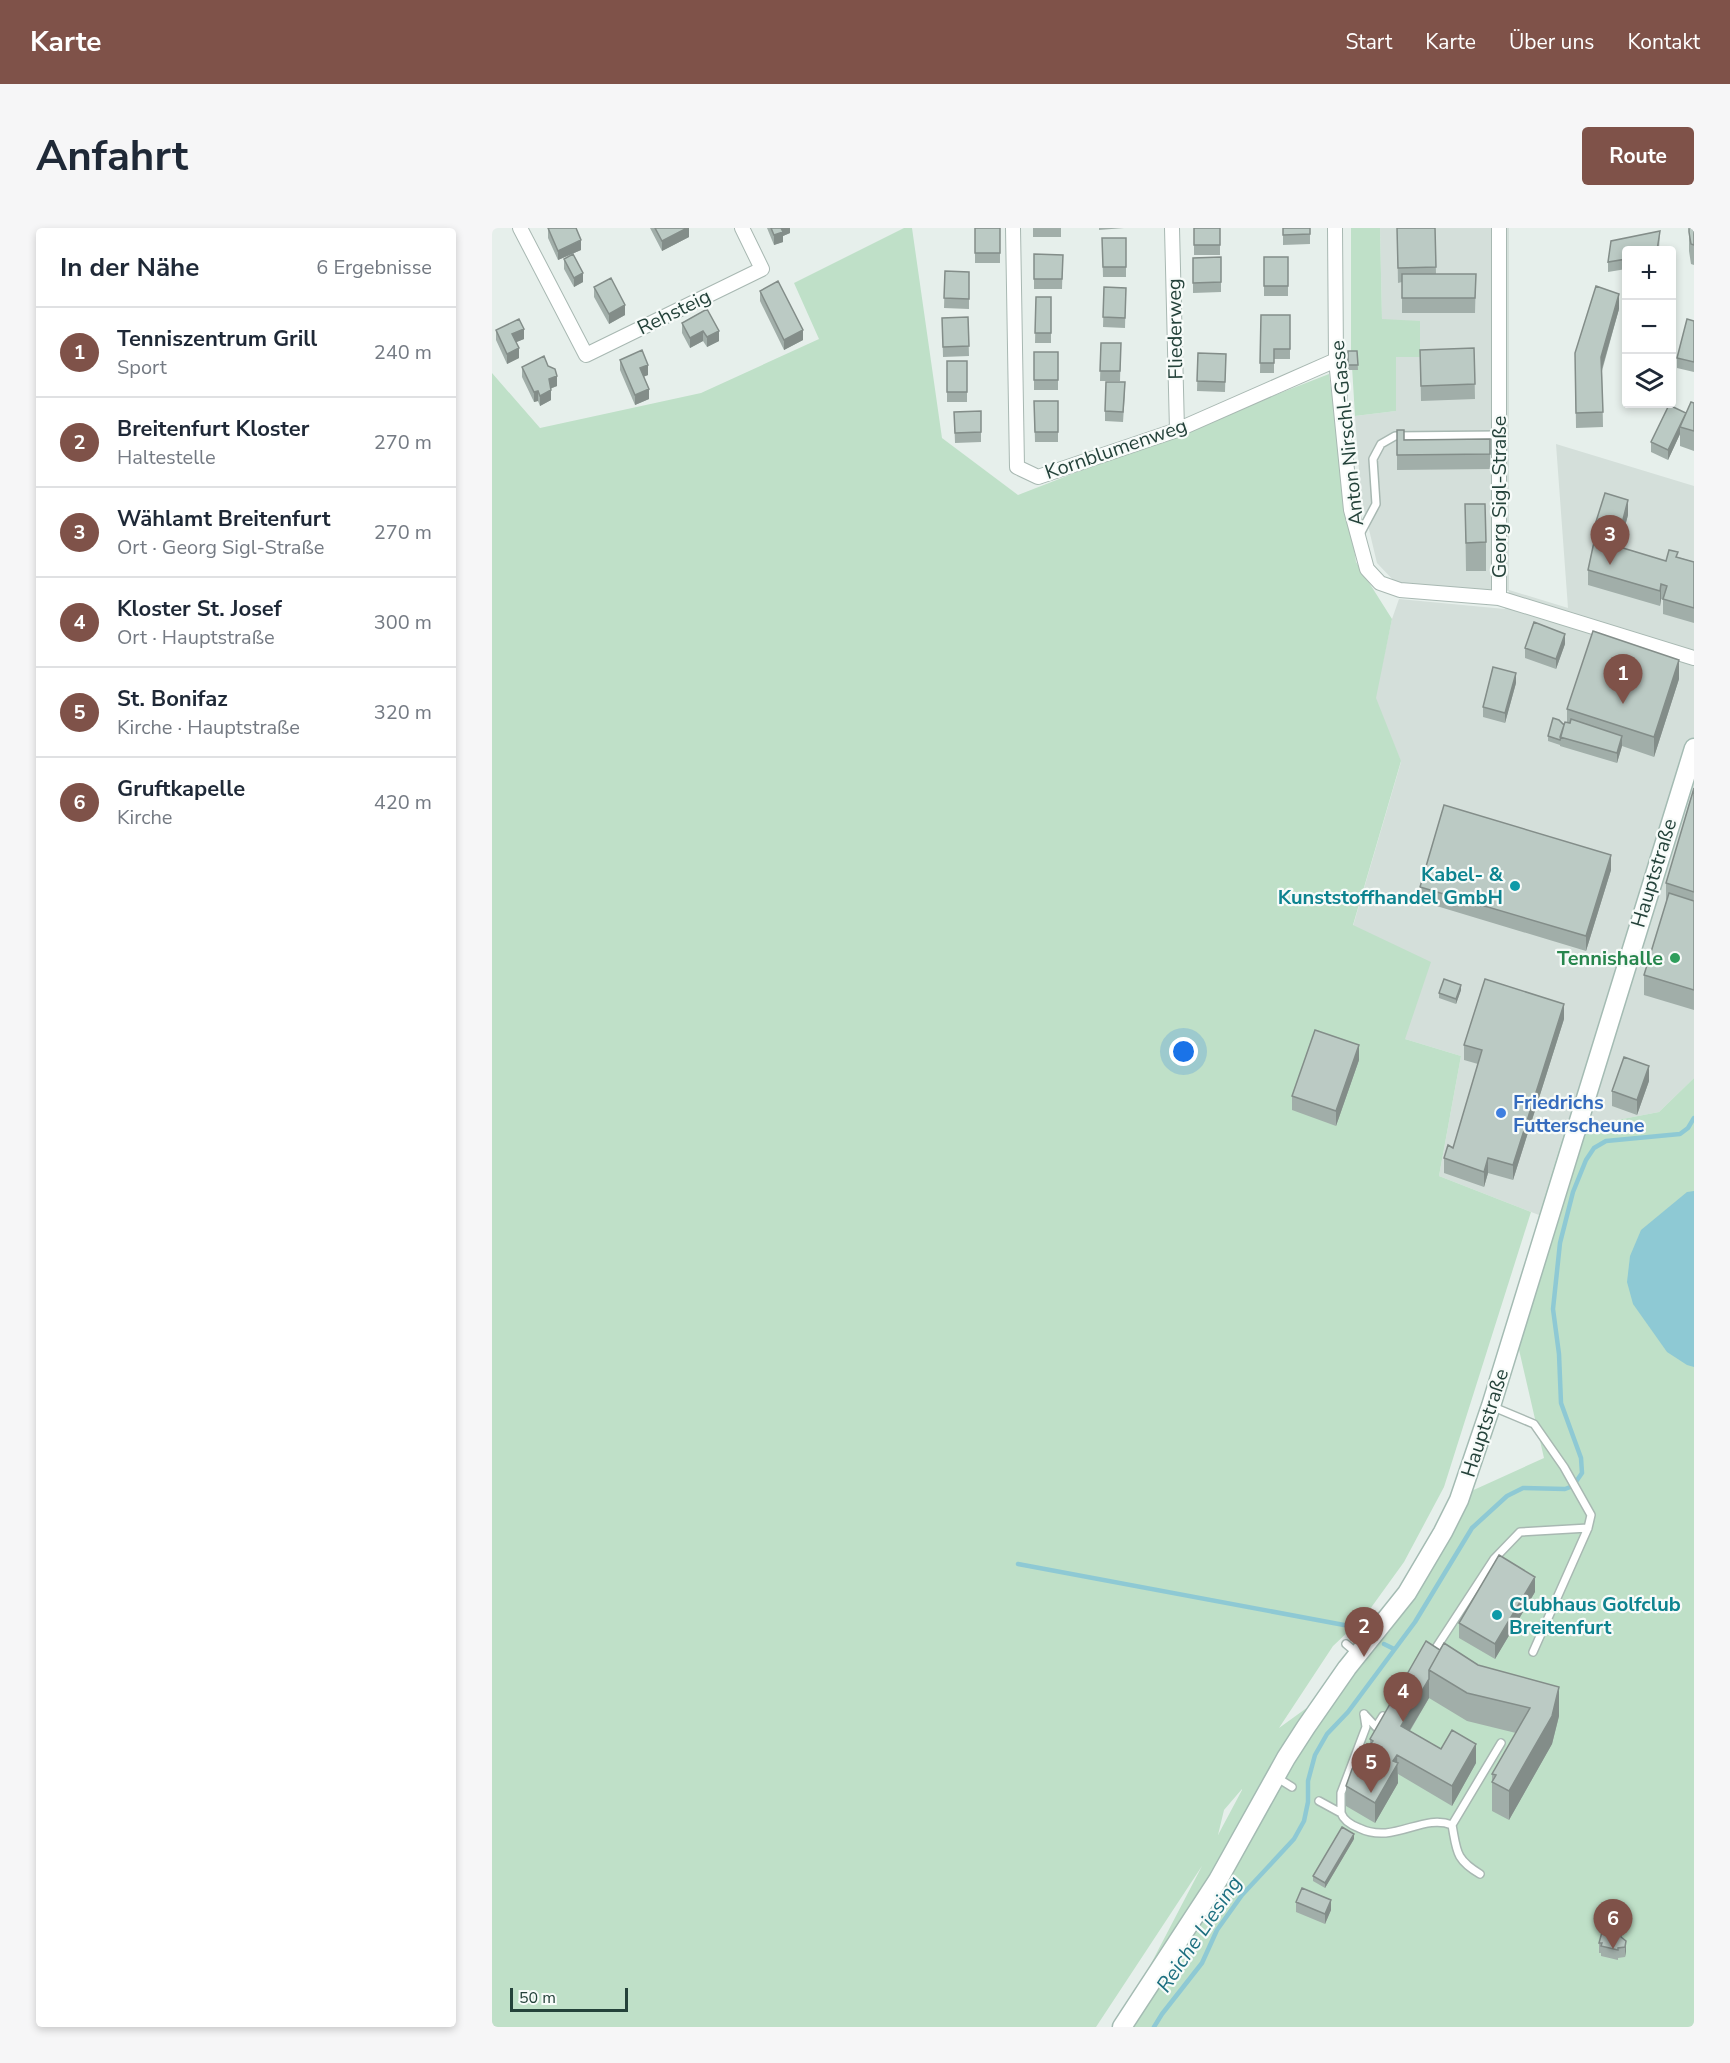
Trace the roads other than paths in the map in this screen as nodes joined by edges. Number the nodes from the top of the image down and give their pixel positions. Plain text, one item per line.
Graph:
1 (520, 228) edge
2 (742, 228) edge
3 (1013, 228) edge
4 (1173, 228) edge
5 (1335, 228) edge
6 (1499, 228) edge
7 (1336, 360) junction
8 (1177, 430) junction
9 (1499, 435) junction
10 (1358, 536) junction
11 (1499, 598) junction
12 (1694, 658) edge
13 (1694, 748) edge
14 (1687, 789) edge
15 (1491, 1406) junction
16 (1588, 1528) junction
17 (1533, 1652) dead end
18 (1424, 1654) edge
19 (1388, 1708) edge
20 (1501, 1743) dead end
21 (1275, 1777) junction
22 (1292, 1787) dead end
23 (1319, 1801) dead end
24 (1341, 1814) junction
25 (1452, 1825) junction
26 (1480, 1874) dead end
27 (1122, 2027) edge

1 - 2 street, Rehsteig
3 - 8 street, Kornblumenweg
4 - 8 street, Fliederweg
5 - 7 street, Anton Nirschl-Gasse
6 - 9 street, Georg Sigl-Straße
7 - 8 street, Kornblumenweg
7 - 10 street, Anton Nirschl-Gasse
9 - 10 lane
9 - 11 street, Georg Sigl-Straße
10 - 11 street, Anton Nirschl-Gasse
11 - 12 street, Georg Sigl-Straße
13 - 14 main road, Hauptstraße
14 - 15 main road, Hauptstraße
15 - 16 lane
15 - 21 main road, Hauptstraße
16 - 17 lane
16 - 18 lane
19 - 24 lane
20 - 25 lane
21 - 22 lane
21 - 27 main road, Hauptstraße
23 - 24 lane
24 - 25 lane
25 - 26 lane

